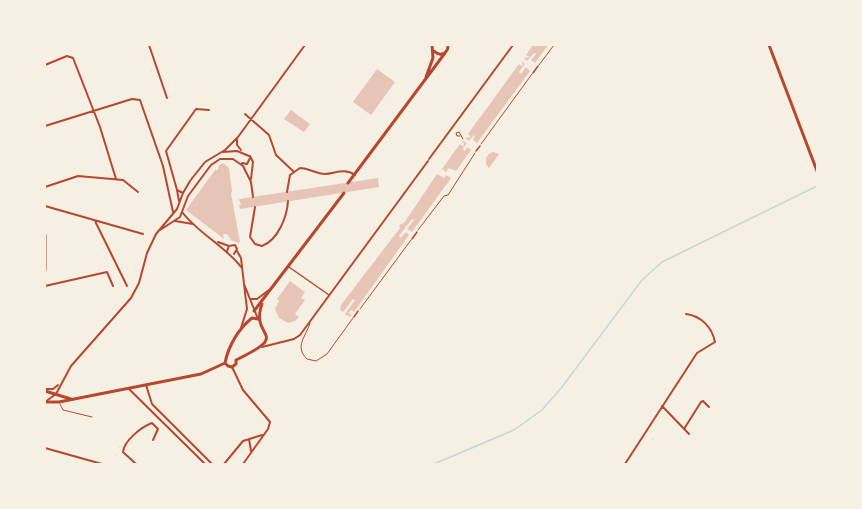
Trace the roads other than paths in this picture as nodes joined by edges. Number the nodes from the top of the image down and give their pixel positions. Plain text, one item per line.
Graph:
1 (149, 45) edge
2 (305, 45) edge
3 (432, 45) edge
4 (448, 45) edge
5 (513, 45) edge
6 (554, 45) edge
7 (769, 45) edge
8 (433, 50) junction
9 (445, 53) junction
10 (45, 65) edge
11 (538, 66) joint
12 (533, 73) joint
13 (426, 78) junction
14 (167, 98) dead end
15 (93, 110) junction
16 (209, 111) dead end
17 (246, 114) dead end
18 (251, 119) junction
19 (45, 126) edge
20 (238, 137) junction
21 (480, 146) joint
22 (476, 151) joint
23 (222, 152) junction
24 (243, 152) junction
25 (249, 156) junction
26 (239, 162) junction
27 (293, 171) junction
28 (817, 171) edge
29 (116, 179) junction
30 (352, 179) joint
31 (251, 182) junction
32 (45, 187) edge
33 (177, 190) junction
34 (138, 192) dead end
35 (287, 192) dead end
36 (183, 193) junction
37 (342, 193) dead end
38 (253, 197) dead end
39 (288, 201) dead end
40 (180, 202) junction
41 (45, 206) edge
42 (255, 207) dead end
43 (182, 212) junction
44 (173, 214) junction
45 (95, 220) junction
46 (175, 221) junction
47 (194, 224) junction
48 (417, 231) joint
49 (142, 234) dead end
50 (156, 234) junction
51 (45, 235) edge
52 (412, 238) joint
53 (215, 241) junction
54 (229, 246) junction
55 (227, 251) junction
56 (237, 251) junction
57 (232, 255) junction
58 (288, 266) junction
59 (241, 267) junction
60 (45, 270) edge
61 (244, 284) junction
62 (45, 286) edge
63 (113, 286) dead end
64 (127, 286) dead end
65 (272, 289) junction
66 (329, 296) junction
67 (265, 297) junction
68 (250, 298) junction
69 (254, 311) junction
70 (358, 311) joint
71 (686, 314) dead end
72 (354, 317) joint
73 (259, 321) junction
74 (310, 323) junction
75 (241, 330) junction
76 (262, 347) junction
77 (227, 357) junction
78 (236, 360) junction
79 (225, 363) junction
80 (232, 367) junction
81 (60, 383) junction
82 (146, 385) junction
83 (129, 389) junction
84 (45, 390) edge
85 (56, 394) junction
86 (73, 399) junction
87 (45, 402) edge
88 (59, 402) junction
89 (662, 406) junction
90 (709, 406) dead end
91 (155, 416) junction
92 (93, 417) dead end
93 (152, 423) junction
94 (684, 429) junction
95 (689, 434) dead end
96 (261, 435) junction
97 (249, 439) junction
98 (153, 440) dead end
99 (45, 448) edge
100 (251, 452) junction
101 (102, 464) edge
102 (136, 464) edge
103 (205, 464) edge
104 (212, 464) edge
105 (224, 464) edge
106 (243, 464) edge
107 (626, 464) edge

1 - 14 street
2 - 18 street
3 - 8 street
4 - 9 street
5 - 66 street
6 - 11 lane
7 - 28 street
8 - 9 street
8 - 13 street
9 - 13 street
10 - 15 street
11 - 12 street
12 - 21 lane
13 - 30 street
15 - 19 street
15 - 29 street
15 - 44 street
16 - 33 street
17 - 18 street
18 - 20 street
18 - 27 street
20 - 23 street
20 - 24 street
21 - 22 street
22 - 48 lane
23 - 24 street
23 - 36 street
24 - 25 street
25 - 26 street
25 - 31 street
26 - 31 street
26 - 43 street
27 - 30 street
27 - 35 street
29 - 32 street
29 - 34 street
31 - 38 street
33 - 36 street
33 - 40 street
36 - 40 street
37 - 58 street
39 - 42 street
40 - 44 street
41 - 45 street
43 - 46 street
43 - 47 street
44 - 46 street
44 - 50 street
45 - 49 street
45 - 64 street
46 - 47 street
46 - 50 street
47 - 53 street
48 - 52 street
50 - 81 street
51 - 60 street
52 - 70 lane
53 - 54 street
53 - 55 street
54 - 55 street
54 - 56 street
55 - 57 street
56 - 57 street
56 - 59 street
57 - 59 street
58 - 65 street
58 - 66 street
59 - 61 street
61 - 68 street
61 - 75 street
62 - 63 street
65 - 67 street
65 - 68 street
66 - 74 street
67 - 69 street
67 - 73 street
68 - 69 street
69 - 73 street
70 - 72 street
71 - 89 street
72 - 74 lane
73 - 75 street
73 - 76 street
74 - 76 street
75 - 77 street
76 - 78 street
77 - 78 street
77 - 79 street
78 - 80 street
79 - 80 street
79 - 82 street
80 - 96 street
81 - 84 street
81 - 85 street
82 - 83 street
82 - 104 street
83 - 86 street
83 - 91 street
84 - 85 street
85 - 86 street
85 - 87 street
86 - 88 street
87 - 88 street
88 - 92 lane
89 - 94 street
89 - 107 street
90 - 94 street
91 - 93 street
91 - 103 street
93 - 98 street
93 - 102 street
94 - 95 street
96 - 97 street
96 - 100 street
97 - 100 street
97 - 105 street
99 - 101 street
100 - 106 street

